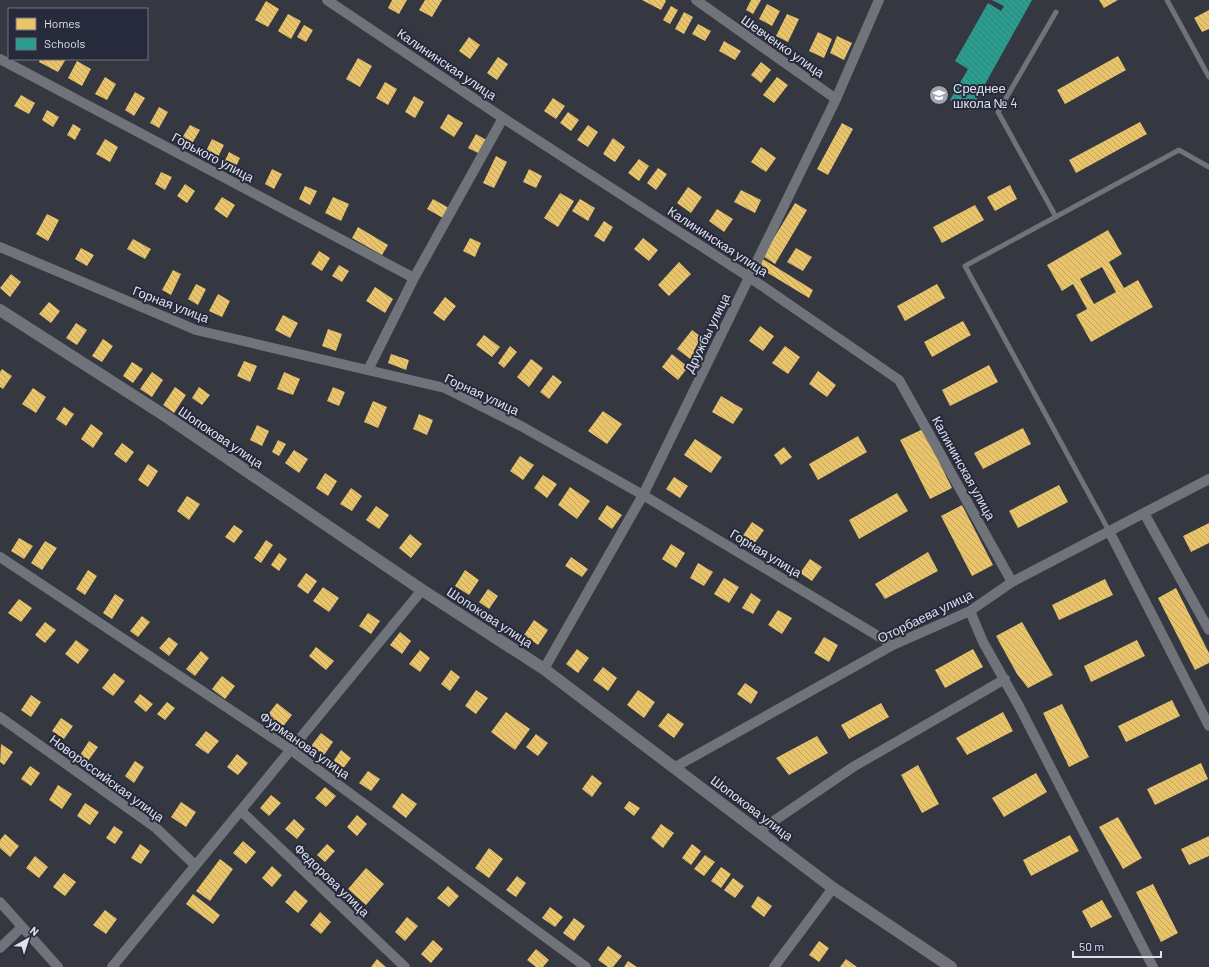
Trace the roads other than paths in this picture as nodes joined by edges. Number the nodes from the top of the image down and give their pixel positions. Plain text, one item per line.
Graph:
1 (327, 0) edge
2 (696, 0) edge
3 (879, 0) edge
4 (1167, 0) edge
5 (1056, 12) dead end
6 (0, 59) edge
7 (1209, 77) edge
8 (836, 99) junction
9 (504, 118) junction
10 (1209, 167) edge
11 (1056, 217) junction
12 (0, 247) edge
13 (749, 277) junction
14 (414, 278) junction
15 (0, 310) edge
16 (368, 370) junction
17 (1209, 479) edge
18 (643, 494) junction
19 (1144, 513) junction
20 (1109, 531) junction
21 (0, 557) edge
22 (1012, 582) junction
23 (422, 590) junction
24 (970, 611) junction
25 (1209, 630) edge
26 (893, 645) junction
27 (544, 669) junction
28 (1005, 679) junction
29 (0, 717) edge
30 (1209, 726) edge
31 (291, 750) junction
32 (675, 767) junction
33 (241, 811) junction
34 (759, 831) junction
35 (195, 865) junction
36 (833, 888) junction
37 (0, 902) edge
38 (22, 927) junction
39 (0, 948) edge
40 (58, 967) edge
41 (112, 967) edge
42 (405, 967) edge
43 (586, 967) edge
44 (774, 967) edge
45 (951, 967) edge
46 (1153, 967) edge

1 - 9 street, Калининская улица
2 - 8 street, Шевченко улица
3 - 8 street, Дружбы улица
4 - 7 lane
5 - 11 lane
6 - 14 street, Горького улица
8 - 13 street, Дружбы улица
9 - 13 street, Калининская улица
9 - 14 street
10 - 11 lane
11 - 20 lane
12 - 16 street, Горная улица
13 - 18 street, Дружбы улица
13 - 22 street, Калининская улица
14 - 16 street
15 - 23 street, Шопокова улица
16 - 18 street, Горная улица
17 - 19 street, Оторбаева улица
18 - 26 street, Горная улица
18 - 27 street, Дружбы улица
19 - 20 street, Оторбаева улица
19 - 25 street
20 - 22 street, Оторбаева улица
20 - 30 street
21 - 31 street, Фурманова улица
22 - 24 street, Оторбаева улица
23 - 27 street, Шопокова улица
23 - 31 street
24 - 26 street, Оторбаева улица
24 - 28 street
26 - 32 street, Оторбаева улица
27 - 32 street, Шопокова улица
28 - 34 street
28 - 46 street
29 - 35 street, Новороссийская улица
31 - 33 street
31 - 43 street, Фурманова улица
32 - 34 street, Шопокова улица
33 - 35 street
33 - 42 street, Федорова улица
34 - 36 street, Шопокова улица
35 - 41 street
36 - 44 street
36 - 45 street, Шопокова улица
37 - 38 street
38 - 39 street
38 - 40 street

